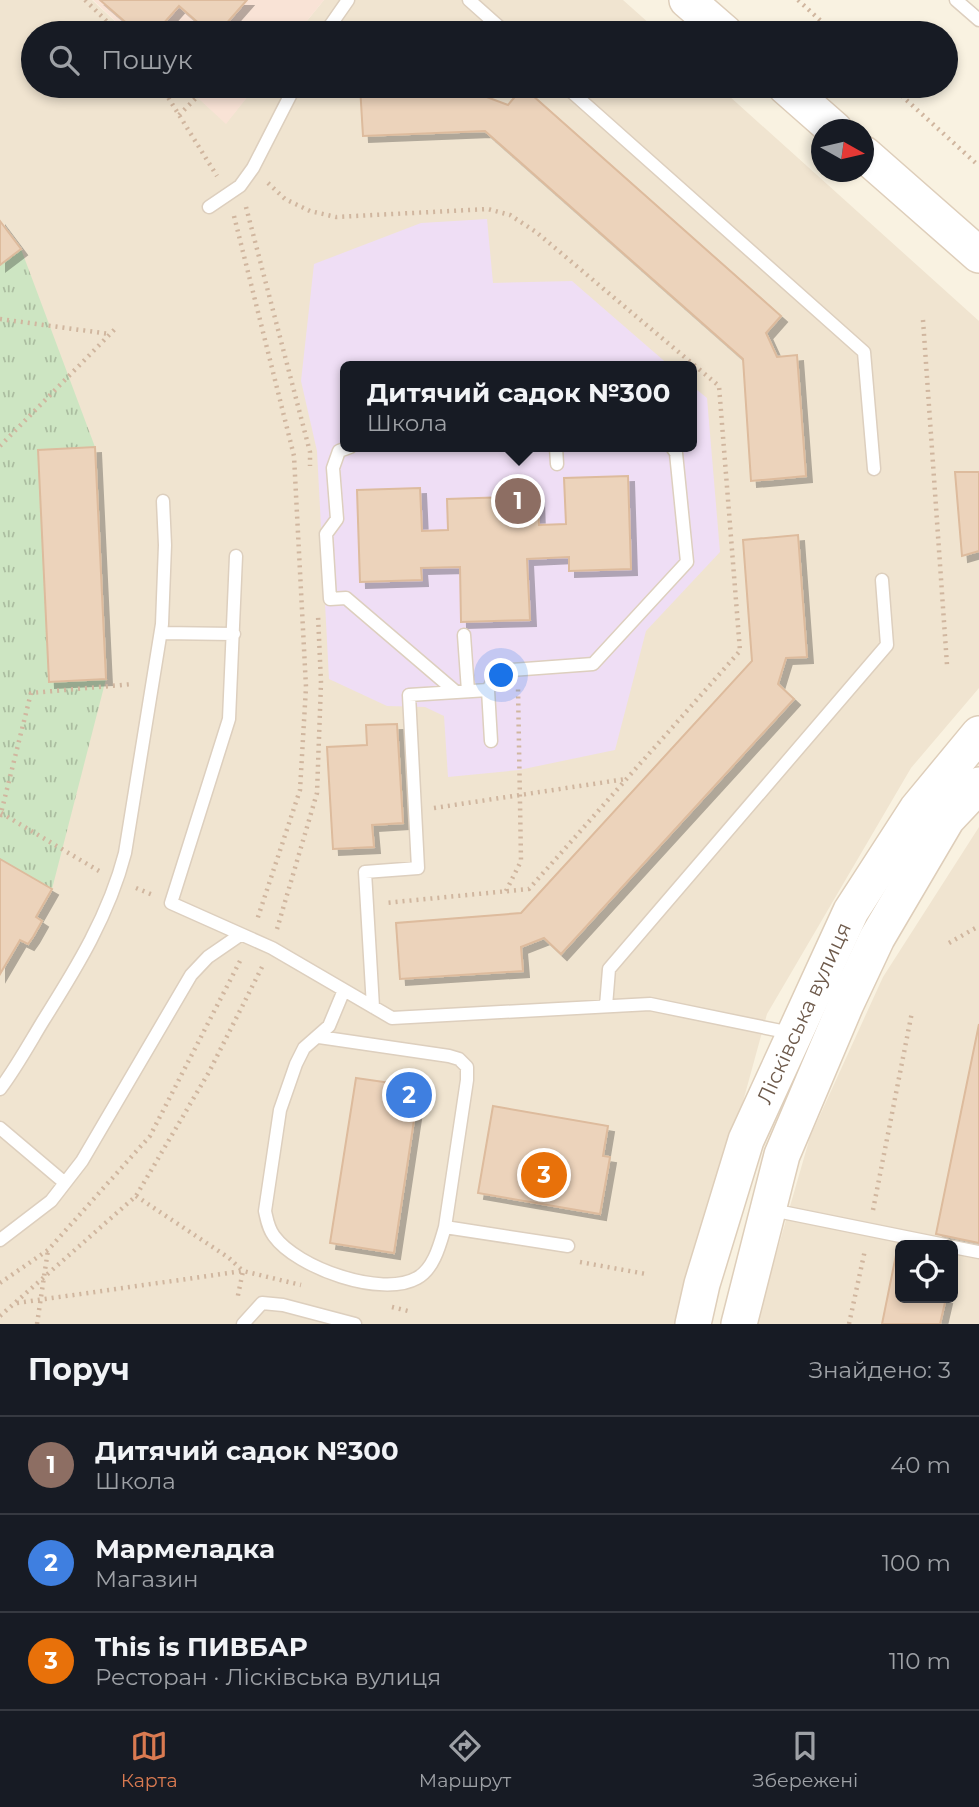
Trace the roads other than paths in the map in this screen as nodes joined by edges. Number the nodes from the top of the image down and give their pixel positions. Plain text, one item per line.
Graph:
1 (348, 0) edge
2 (469, 0) edge
3 (687, 0) edge
4 (957, 0) edge
5 (979, 20) edge
6 (333, 21) edge
7 (493, 21) edge
8 (711, 21) edge
9 (289, 98) edge
10 (578, 98) edge
11 (799, 98) edge
12 (822, 119) edge
13 (874, 164) edge
14 (209, 207) dead end
15 (979, 256) edge
16 (340, 452) edge
17 (556, 452) edge
18 (675, 452) edge
19 (557, 464) dead end
20 (874, 469) dead end
21 (163, 501) dead end
22 (236, 555) dead end
23 (882, 580) dead end
24 (161, 633) junction
25 (234, 634) junction
26 (464, 635) dead end
27 (488, 690) junction
28 (462, 692) junction
29 (979, 734) edge
30 (491, 741) dead end
31 (979, 785) edge
32 (240, 935) junction
33 (344, 990) junction
34 (606, 1006) junction
35 (373, 1007) junction
36 (795, 1034) junction
37 (319, 1037) junction
38 (0, 1090) edge
39 (0, 1128) edge
40 (65, 1183) junction
41 (768, 1209) junction
42 (445, 1227) junction
43 (0, 1240) edge
44 (921, 1240) edge
45 (568, 1246) road end
46 (958, 1248) edge
47 (979, 1252) edge
48 (243, 1324) edge
49 (355, 1324) edge
50 (693, 1324) edge
51 (740, 1324) edge

1 - 6 lane
2 - 7 lane
3 - 8 street
4 - 5 lane
9 - 14 lane
10 - 20 lane
11 - 12 street
13 - 15 street
16 - 28 lane
17 - 19 lane
18 - 27 lane
21 - 24 lane
22 - 25 lane
23 - 34 lane
24 - 25 lane
24 - 38 lane
25 - 32 lane
26 - 28 lane
27 - 28 lane
27 - 30 lane
28 - 35 lane
29 - 36 street, Лісківська вулиця
31 - 41 street, Лісківська вулиця
32 - 33 lane
32 - 40 lane
33 - 35 lane
33 - 37 lane
34 - 35 lane
34 - 36 lane
36 - 50 street, Лісківська вулиця
37 - 42 lane
37 - 42 lane
39 - 40 lane
40 - 43 lane
41 - 44 lane
41 - 51 street, Лісківська вулиця
42 - 45 lane
46 - 47 lane
48 - 49 lane

